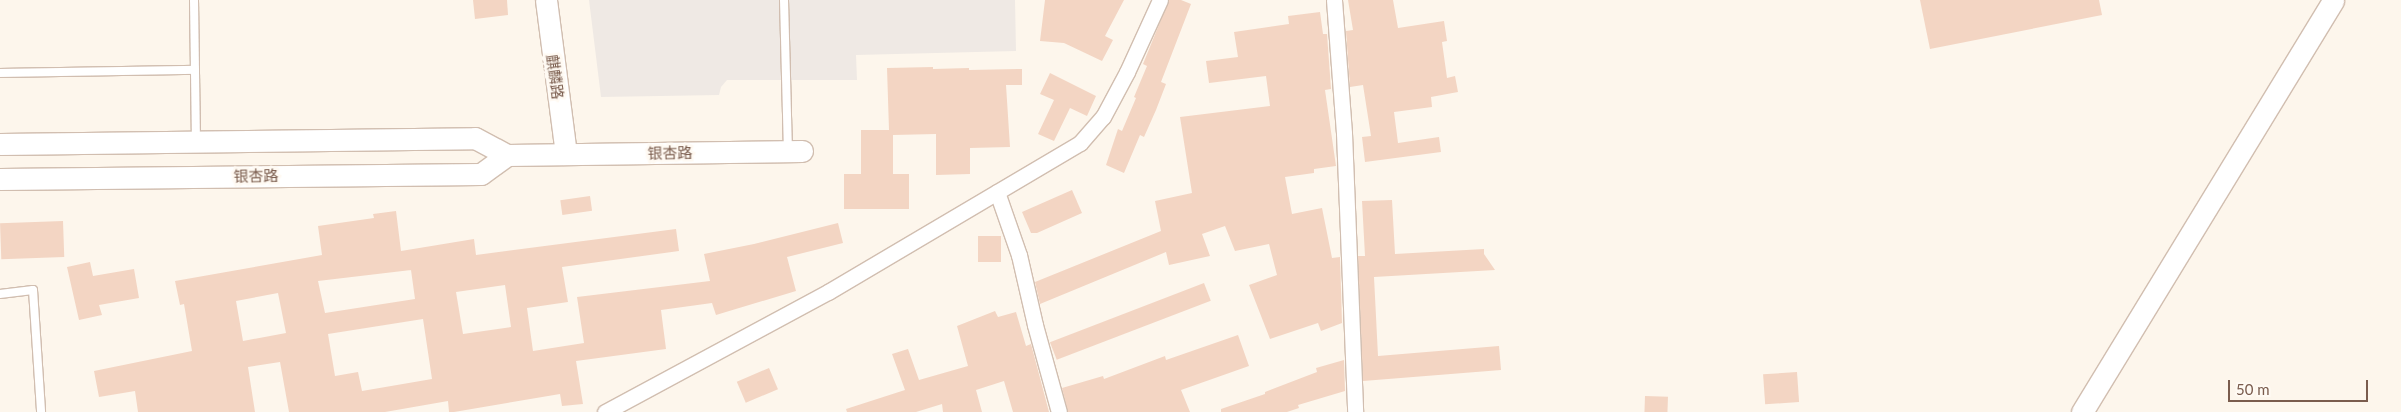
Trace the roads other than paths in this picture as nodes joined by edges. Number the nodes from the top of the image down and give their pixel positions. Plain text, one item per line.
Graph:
1 (194, 0) edge
2 (546, 0) edge
3 (784, 0) edge
4 (1160, 0) edge
5 (1334, 0) edge
6 (2333, 0) edge
7 (195, 70) junction
8 (0, 73) edge
9 (196, 142) junction
10 (0, 144) edge
11 (795, 151) joint
12 (566, 154) junction
13 (507, 155) junction
14 (0, 179) edge
15 (997, 192) junction
16 (0, 294) edge
17 (42, 412) edge
18 (605, 412) edge
19 (1059, 412) edge
20 (1355, 412) edge
21 (2082, 412) edge

1 - 7 lane
2 - 12 street, 麒麟路
3 - 11 lane
4 - 15 street
5 - 20 street
6 - 21 street
7 - 8 lane
7 - 9 lane
9 - 10 street, 银杏路
9 - 13 street, 银杏路
11 - 12 street, 银杏路
12 - 13 street, 银杏路
13 - 14 street, 银杏路
15 - 18 street
15 - 19 street
16 - 17 lane

